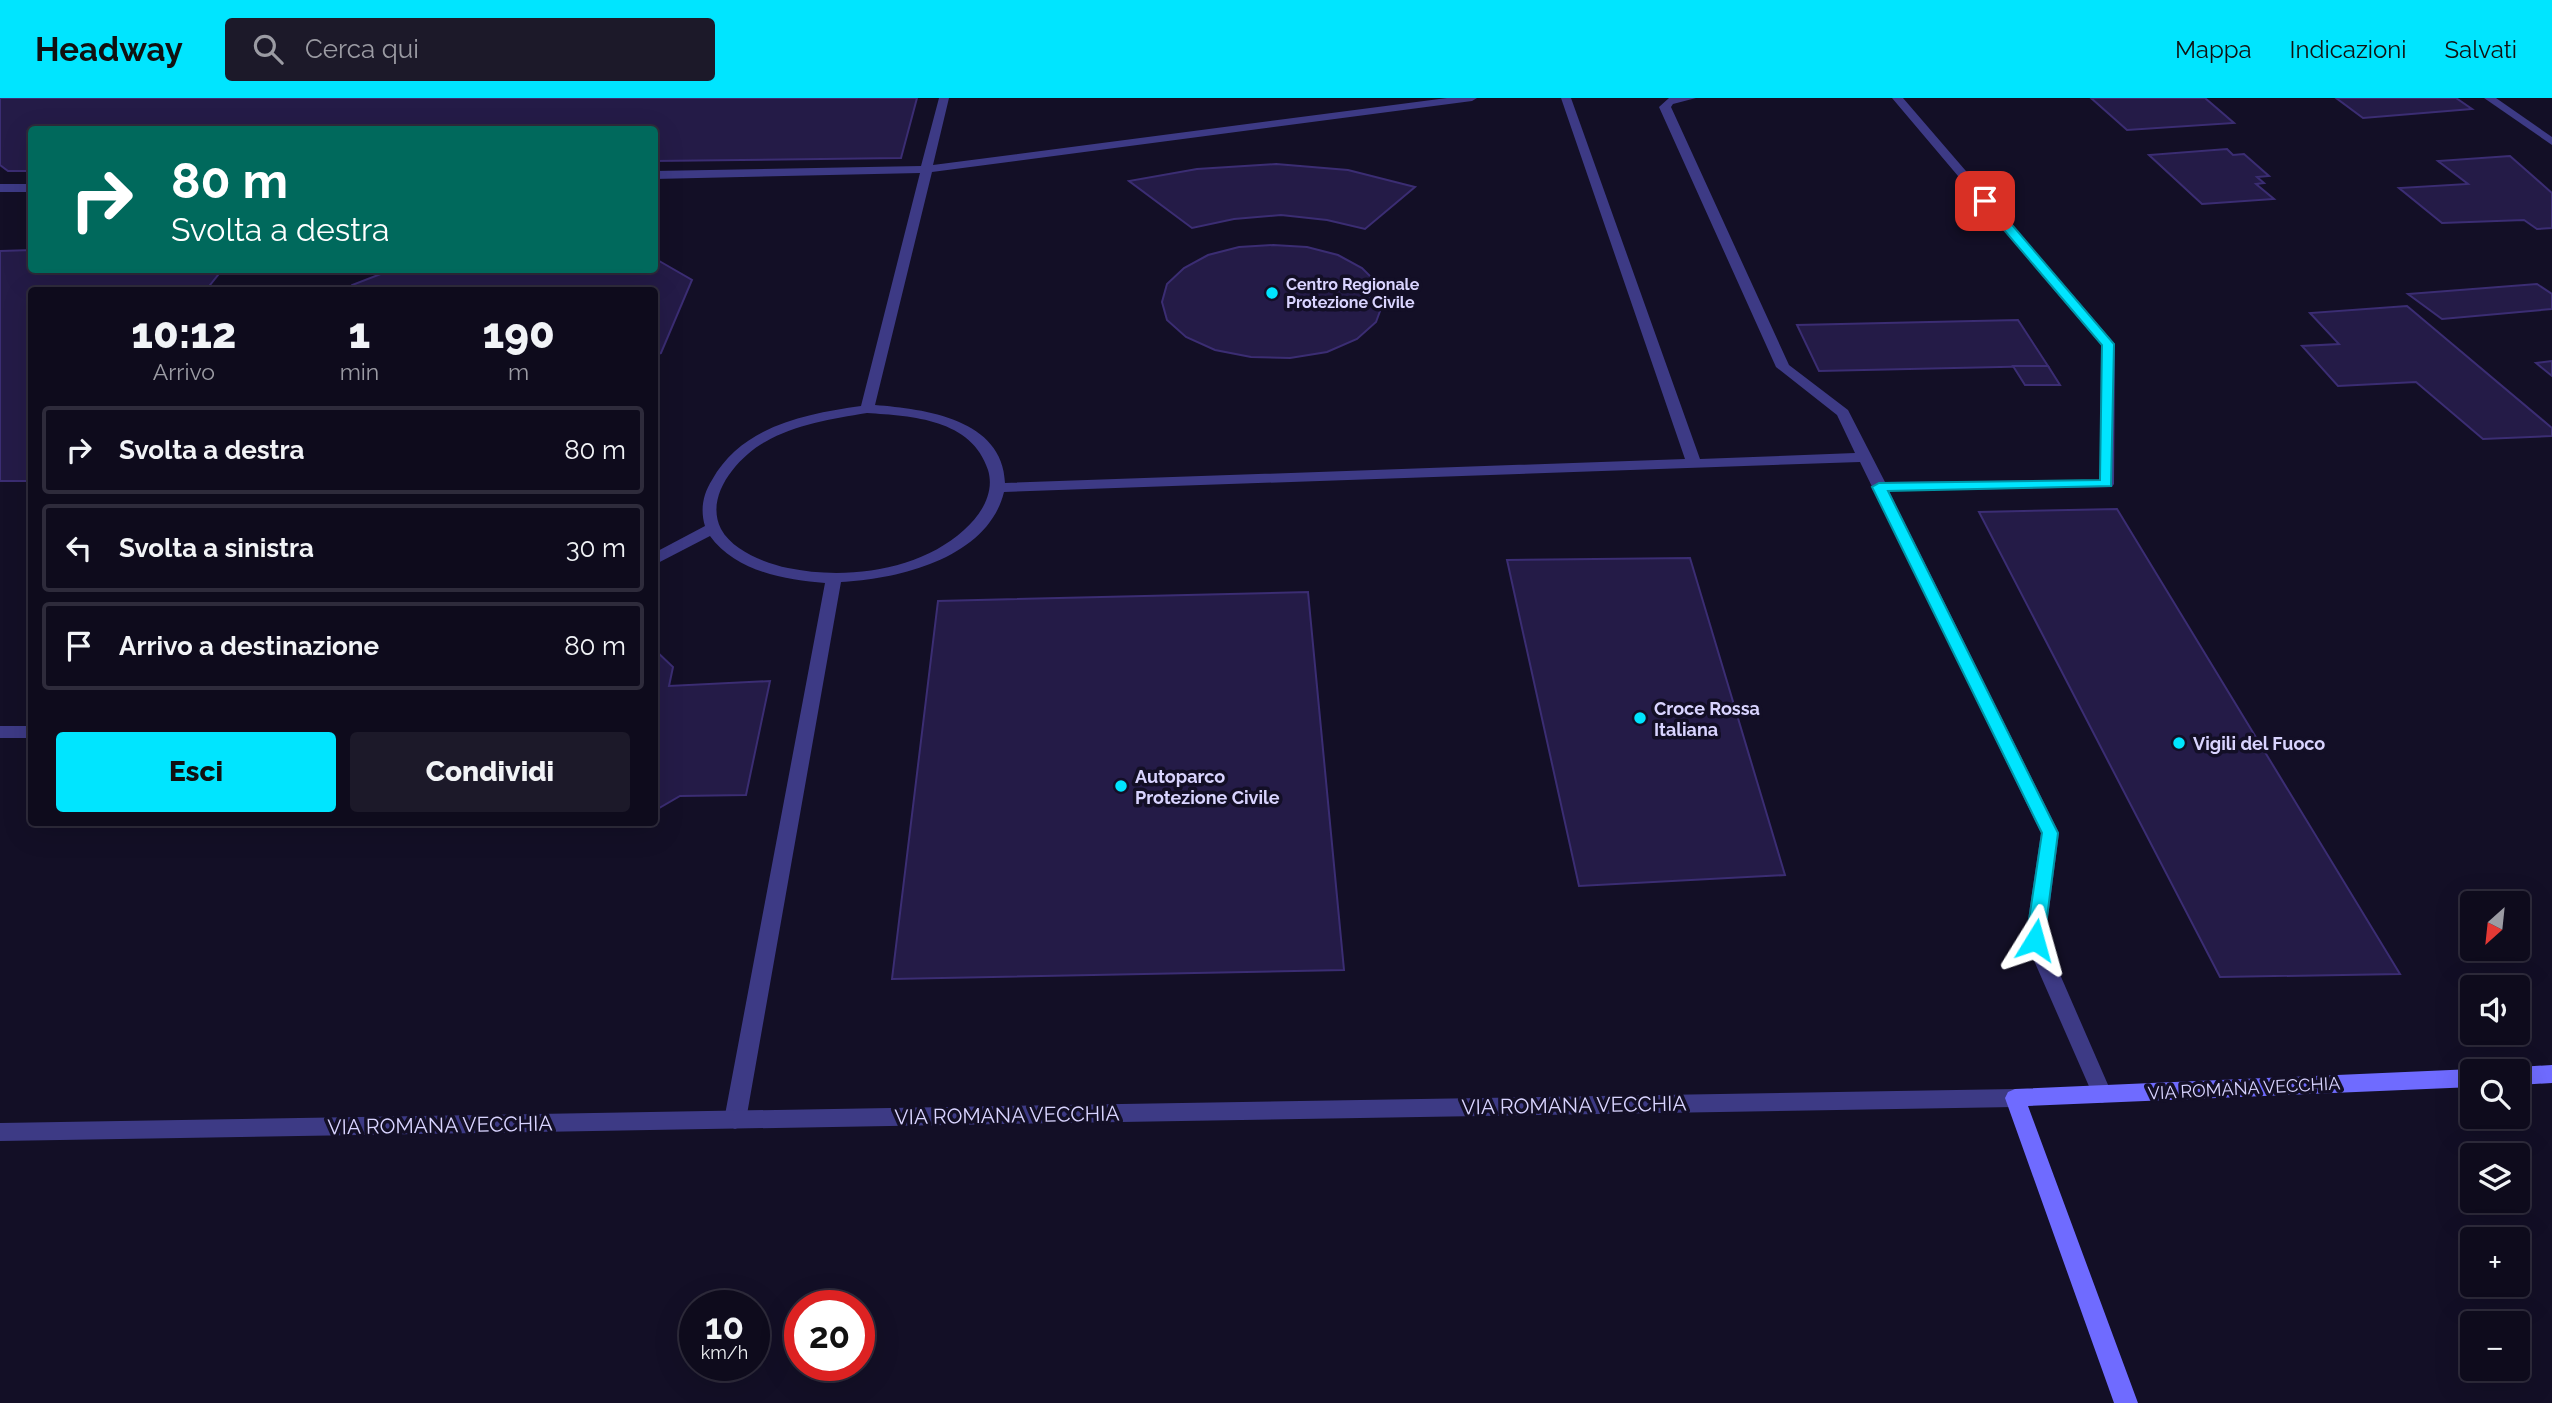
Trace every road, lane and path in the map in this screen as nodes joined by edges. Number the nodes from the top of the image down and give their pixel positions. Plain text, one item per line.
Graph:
1 (944, 98) edge
2 (1472, 98) edge
3 (1566, 98) edge
4 (1691, 98) edge
5 (1897, 98) edge
6 (2489, 98) edge
7 (2507, 102) edge
8 (2552, 142) edge
9 (927, 169) junction
10 (658, 175) edge
11 (0, 188) edge
12 (28, 188) edge
13 (867, 409) junction
14 (1865, 457) junction
15 (1694, 463) junction
16 (1879, 487) junction
17 (999, 488) junction
18 (713, 528) junction
19 (658, 558) edge
20 (834, 579) junction
21 (0, 732) edge
22 (28, 732) edge
23 (2552, 1074) edge
24 (2530, 1075) edge
25 (2460, 1079) edge
26 (2102, 1094) junction
27 (2015, 1098) junction
28 (735, 1120) junction
29 (0, 1132) edge
30 (2126, 1403) edge

1 - 9 street
2 - 9 street
3 - 15 street
4 - 14 street
5 - 16 street
6 - 7 street
7 - 8 street
9 - 10 street
9 - 13 street
11 - 12 street
13 - 17 street
13 - 18 street
14 - 15 street
14 - 16 street
15 - 17 street
16 - 26 street
17 - 20 street
18 - 19 street
18 - 20 street
20 - 28 street
21 - 22 street
23 - 24 street
25 - 26 street, VIA ROMANA VECCHIA
26 - 27 street, VIA ROMANA VECCHIA
27 - 28 street, VIA ROMANA VECCHIA
27 - 30 street
28 - 29 street, VIA ROMANA VECCHIA

